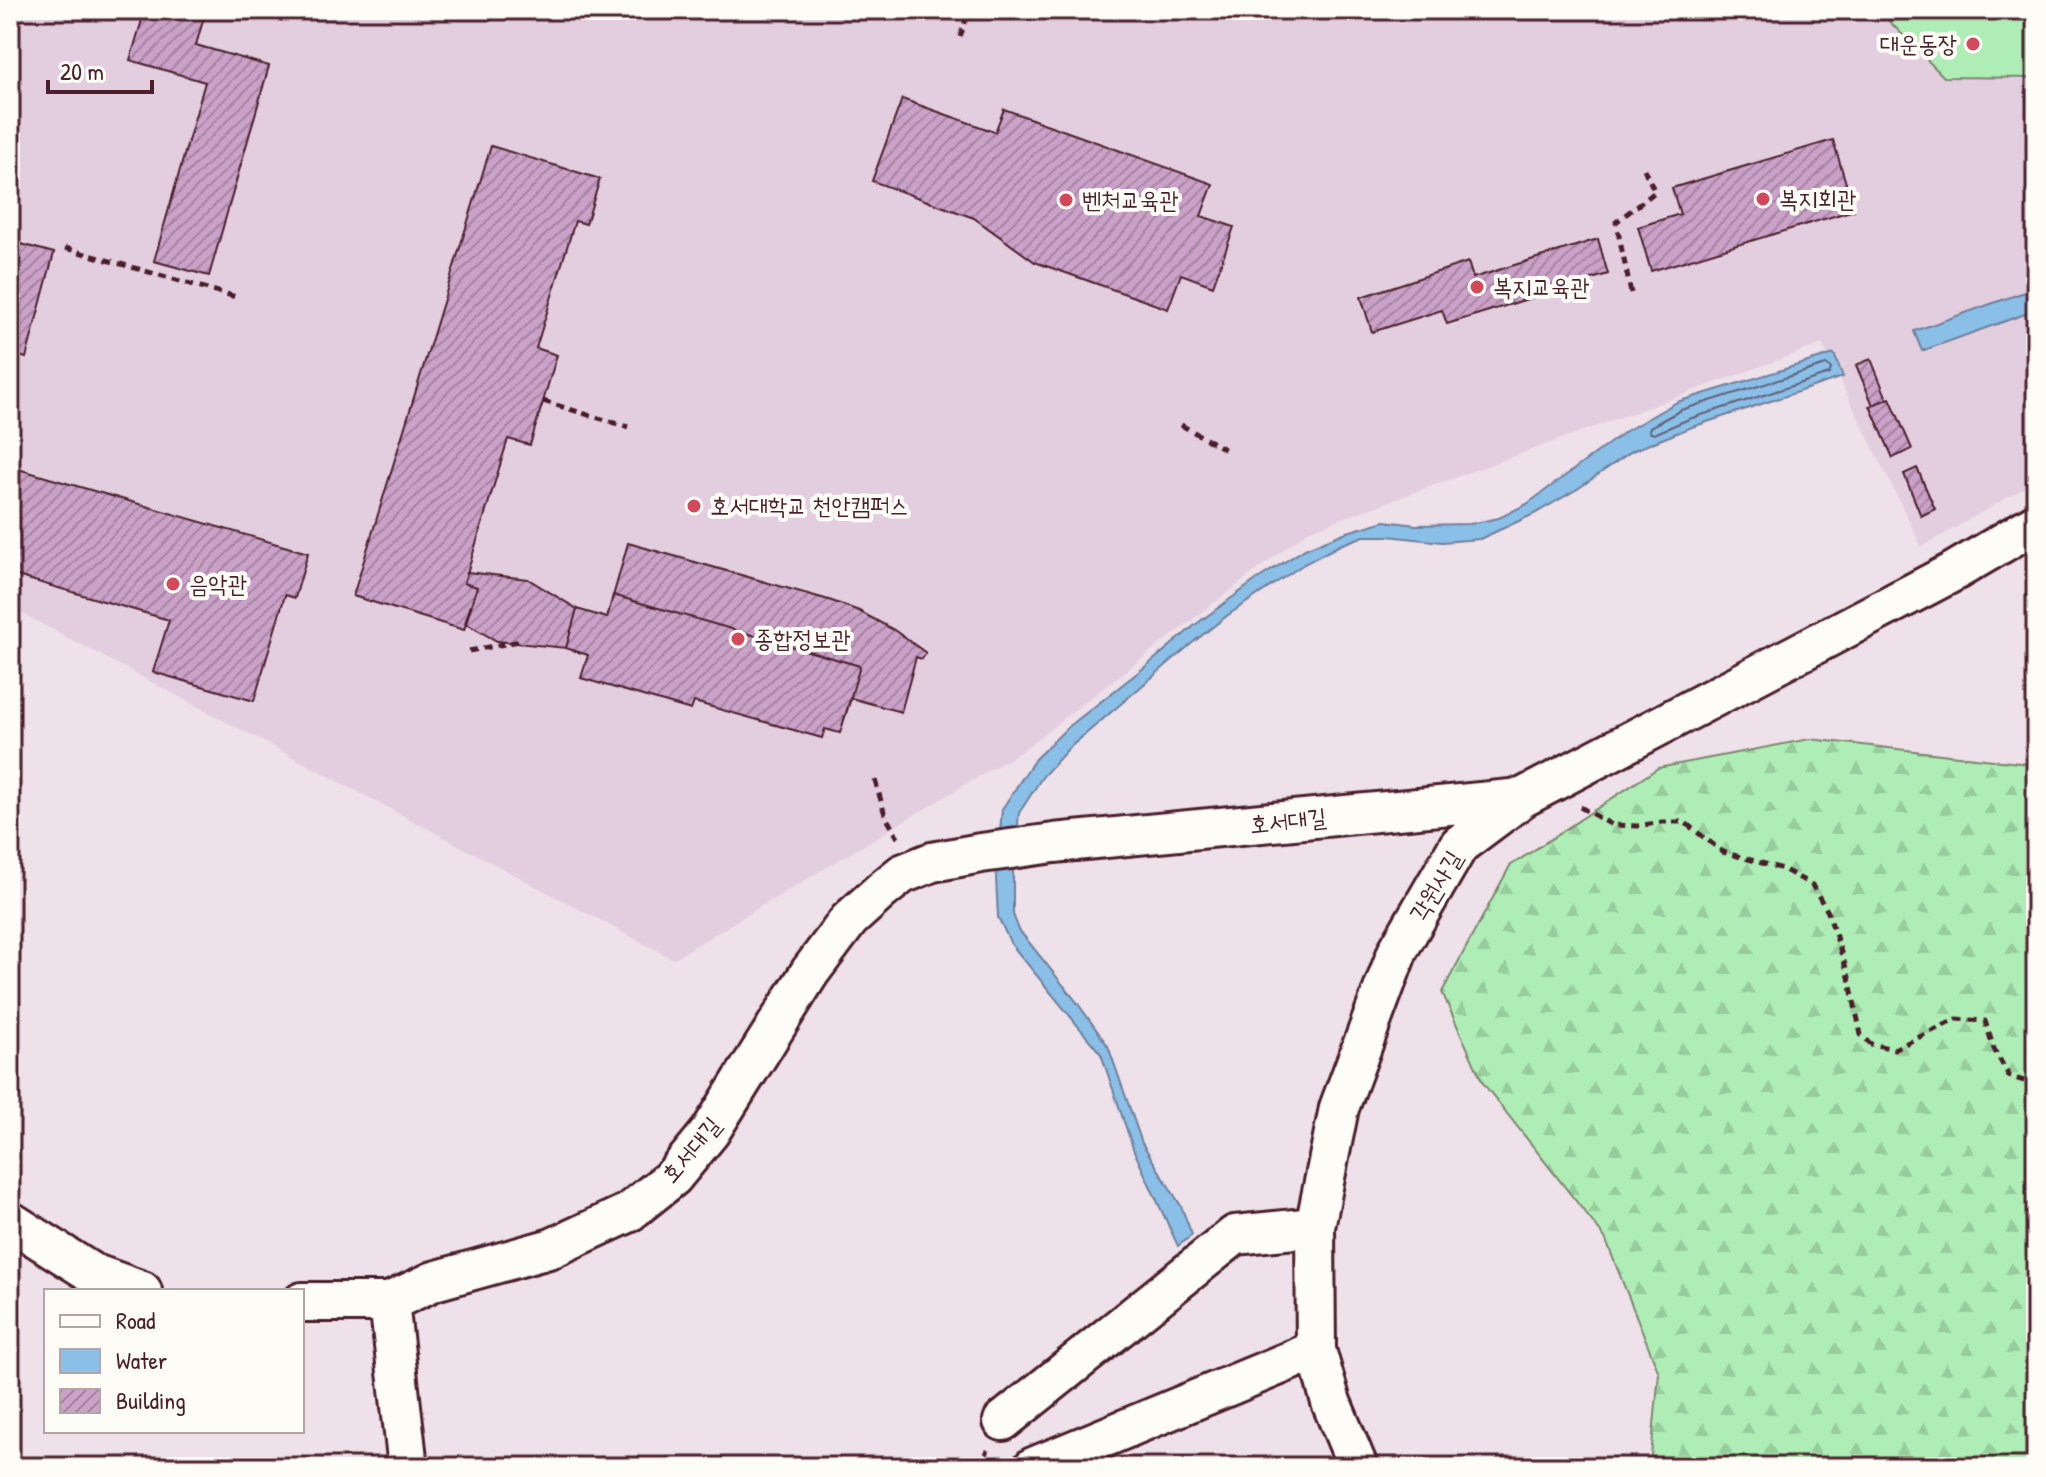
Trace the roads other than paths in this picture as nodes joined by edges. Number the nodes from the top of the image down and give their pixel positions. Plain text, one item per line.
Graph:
1 (2036, 523) edge
2 (1522, 798) junction
3 (10, 1221) edge
4 (1315, 1227) junction
5 (136, 1289) edge
6 (304, 1302) edge
7 (389, 1302) junction
8 (1316, 1350) junction
9 (1003, 1421) dead end
10 (408, 1467) edge
11 (1033, 1467) edge
12 (1358, 1467) edge

1 - 2 street, 각원사길
2 - 4 street, 각원사길
2 - 7 street, 호서대길
3 - 5 street
4 - 8 street, 각원사길
4 - 9 street
6 - 7 street, 호서대길
7 - 10 street
8 - 11 street
8 - 12 street, 각원사길

